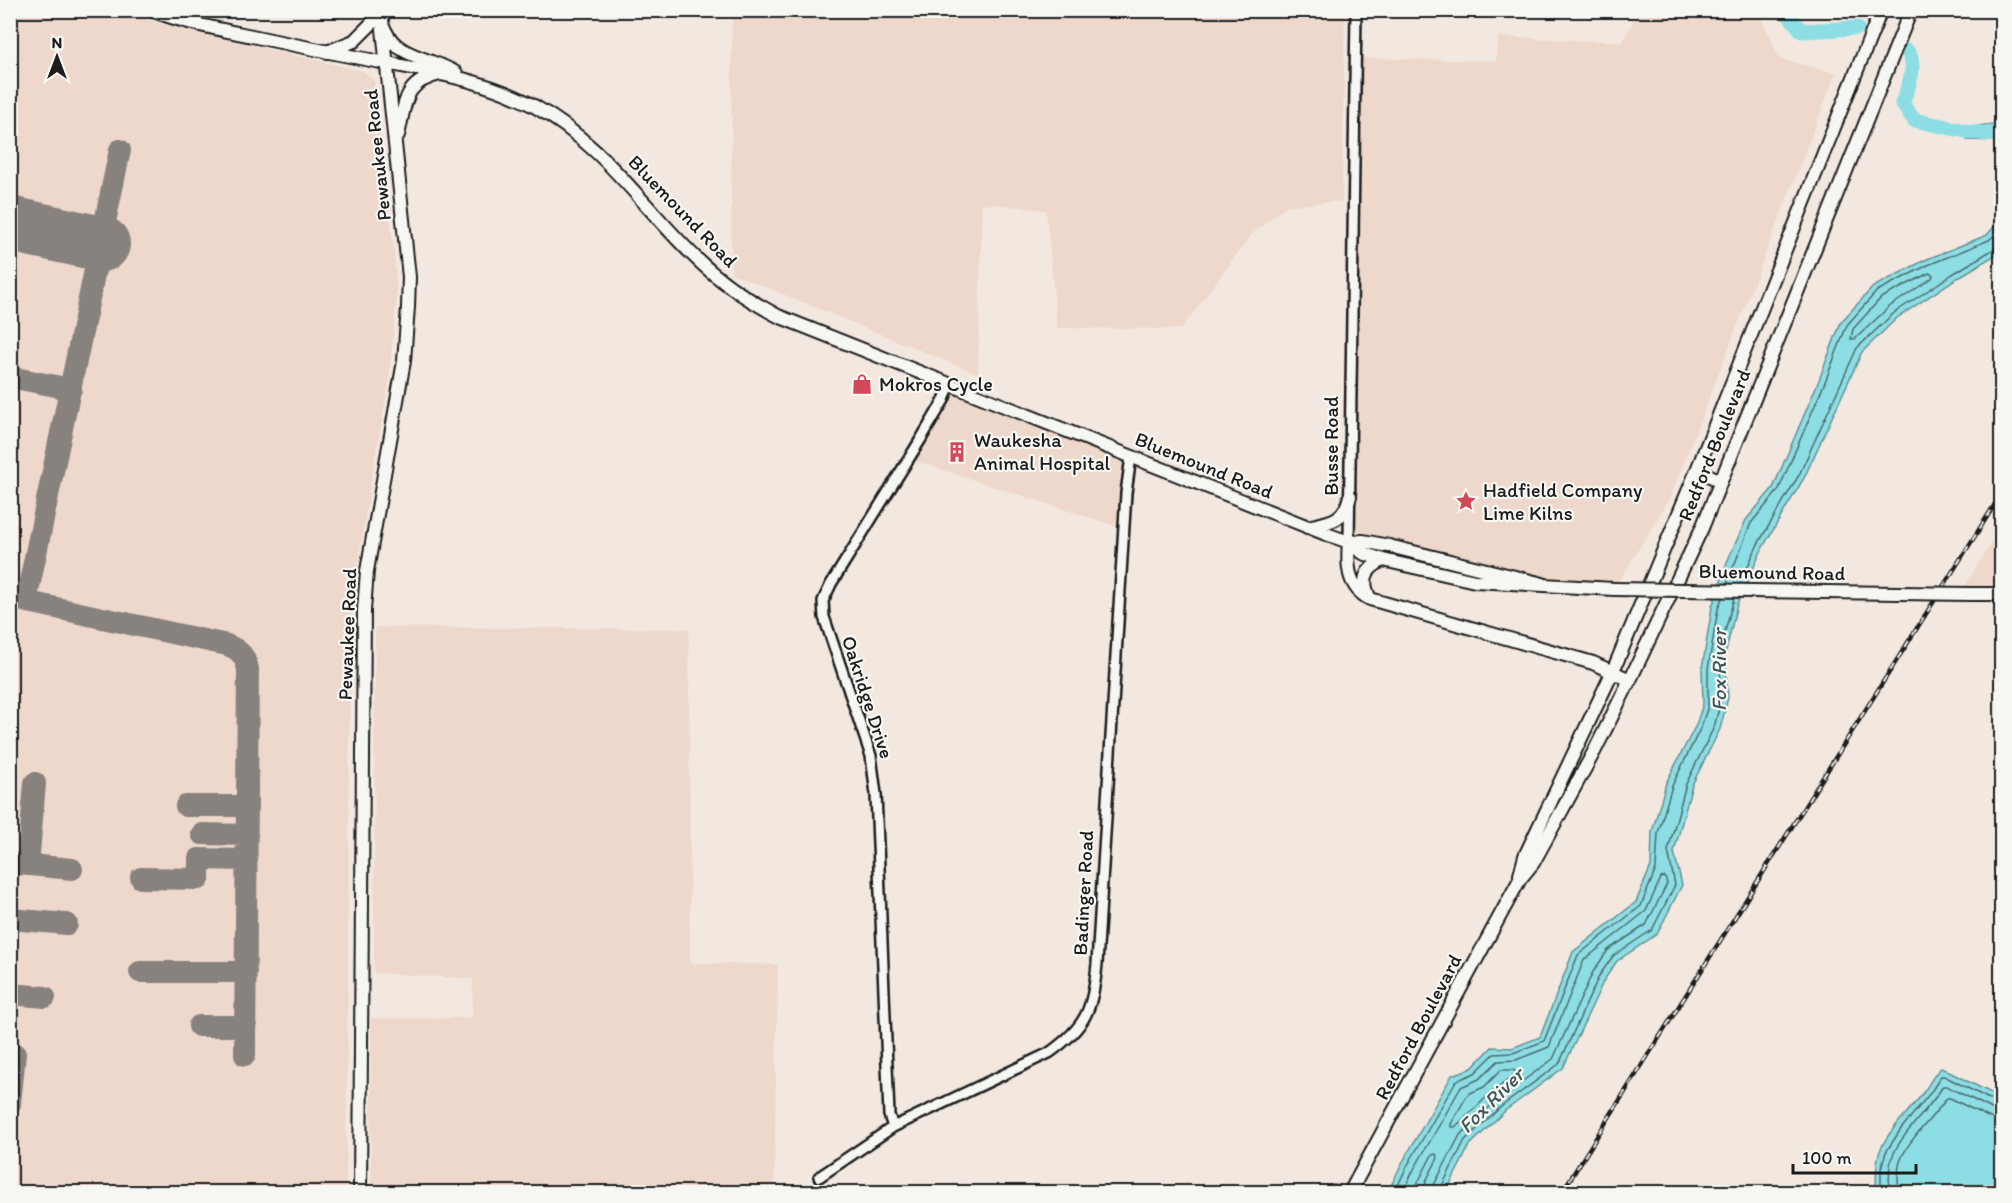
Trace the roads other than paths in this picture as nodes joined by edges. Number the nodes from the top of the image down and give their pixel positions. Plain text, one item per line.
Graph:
1 (151, 10) edge
2 (1356, 10) edge
3 (1881, 10) edge
4 (1911, 10) edge
5 (382, 15) edge
6 (326, 52) junction
7 (387, 63) junction
8 (441, 74) junction
9 (466, 80) junction
10 (396, 145) junction
11 (950, 384) junction
12 (1131, 457) junction
13 (1697, 470) junction
14 (1721, 481) junction
15 (1350, 496) junction
16 (1307, 527) junction
17 (1349, 542) junction
18 (1383, 560) junction
19 (1543, 584) junction
20 (2001, 594) edge
21 (1370, 599) junction
22 (1613, 671) junction
23 (1630, 680) junction
24 (1520, 879) junction
25 (893, 1128) junction
26 (819, 1177) dead end
27 (360, 1192) edge
28 (1350, 1192) edge

1 - 6 main road, Bluemound Road
2 - 15 street, Busse Road
3 - 13 main road, Redford Boulevard
4 - 14 main road, Redford Boulevard
5 - 6 main road
5 - 7 main road, Pewaukee Road
5 - 9 main road
6 - 7 main road, Bluemound Road
7 - 8 main road, Bluemound Road
7 - 10 main road, Pewaukee Road
8 - 9 main road, Bluemound Road
8 - 10 main road
9 - 11 main road, Bluemound Road
10 - 27 main road, Pewaukee Road
11 - 12 main road, Bluemound Road
11 - 25 street, Oakridge Drive
12 - 16 main road, Bluemound Road
12 - 25 street, Badinger Road
13 - 14 main road
13 - 22 main road, Redford Boulevard
14 - 23 main road, Redford Boulevard
15 - 16 main road
15 - 17 street, Busse Road
16 - 17 main road, Bluemound Road
17 - 18 main road, Bluemound Road
17 - 19 main road, Bluemound Road
17 - 21 main road, Busse Road
18 - 19 main road, Bluemound Road
18 - 21 main road
19 - 20 main road, Bluemound Road, bridge
21 - 22 main road
22 - 23 main road
22 - 24 main road, Redford Boulevard
23 - 24 main road, Redford Boulevard
24 - 28 main road, Redford Boulevard
25 - 26 street, Badinger Road

